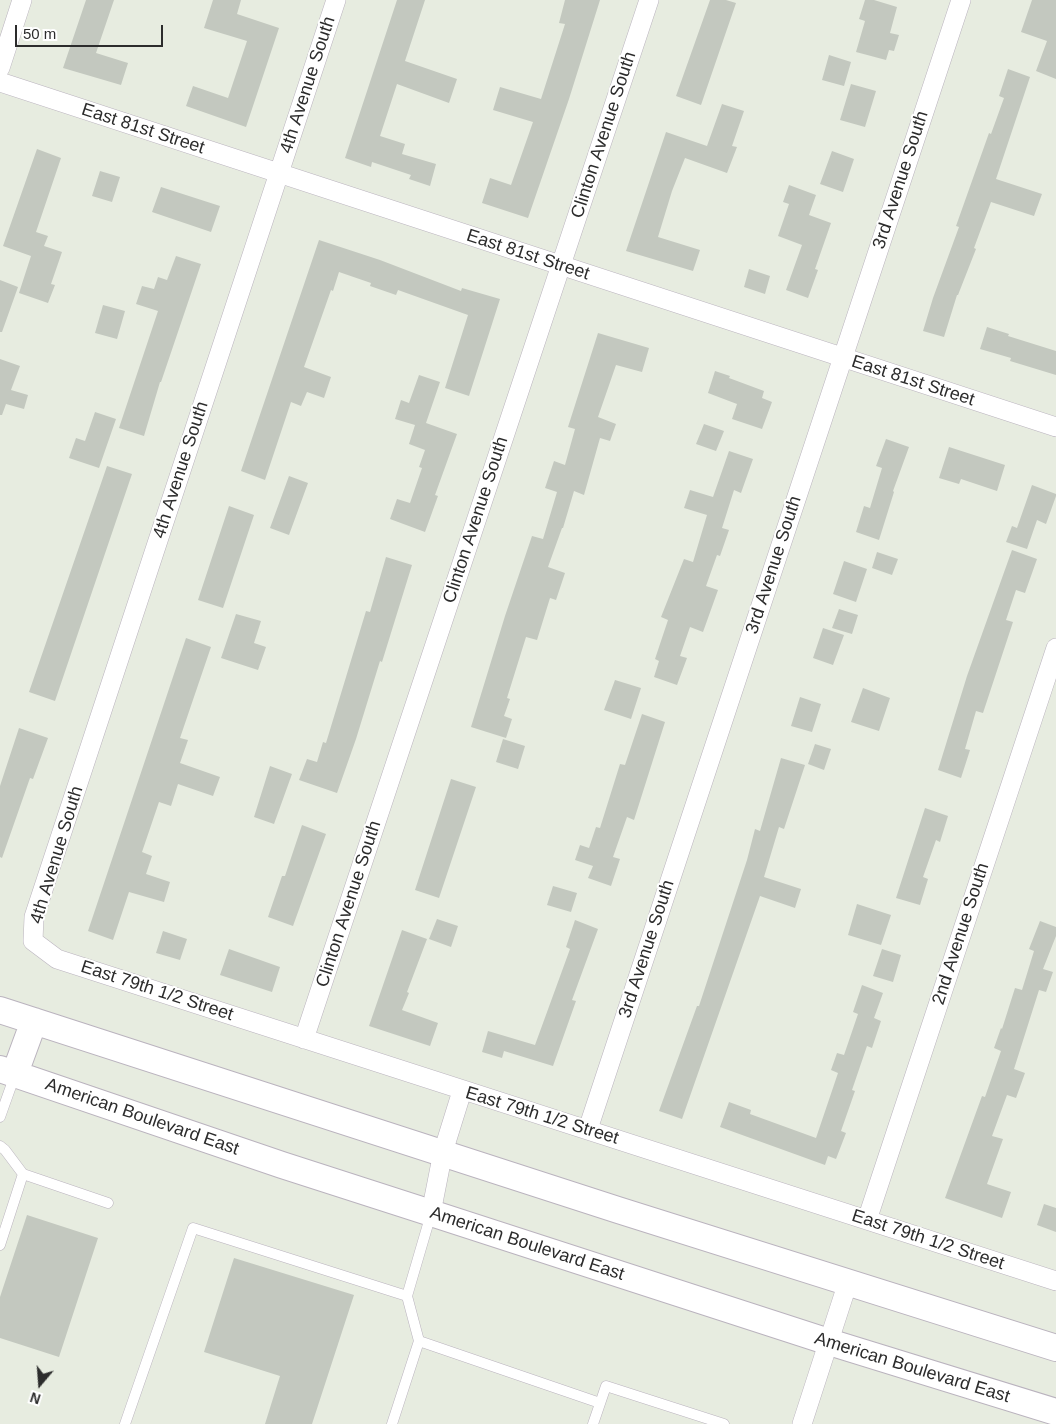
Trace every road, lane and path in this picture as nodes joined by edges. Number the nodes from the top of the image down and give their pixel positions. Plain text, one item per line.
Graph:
1 (22, 0) edge
2 (336, 0) edge
3 (649, 0) edge
4 (961, 0) edge
5 (0, 68) edge
6 (0, 82) edge
7 (279, 173) junction
8 (561, 266) junction
9 (843, 358) junction
10 (1056, 427) edge
11 (1056, 648) edge
12 (34, 941) joint
13 (0, 1010) edge
14 (34, 1021) junction
15 (304, 1039) junction
16 (8, 1071) edge
17 (462, 1090) junction
18 (0, 1117) edge
19 (588, 1129) junction
20 (0, 1146) edge
21 (443, 1152) junction
22 (23, 1174) junction
23 (108, 1203) dead end
24 (431, 1213) junction
25 (867, 1220) junction
26 (0, 1245) edge
27 (1056, 1281) edge
28 (848, 1282) junction
29 (407, 1296) junction
30 (420, 1341) junction
31 (829, 1342) junction
32 (1056, 1348) edge
33 (600, 1403) junction
34 (1056, 1412) edge
35 (125, 1424) edge
36 (392, 1424) edge
37 (593, 1424) edge
38 (724, 1424) edge
39 (803, 1424) edge

1 - 5 street
2 - 7 street, 4th Avenue South
3 - 8 street, Clinton Avenue South
4 - 9 street, 3rd Avenue South
6 - 7 street, East 81st Street
7 - 8 street, East 81st Street
7 - 12 street, 4th Avenue South
8 - 9 street, East 81st Street
8 - 15 street, Clinton Avenue South
9 - 10 street, East 81st Street
9 - 19 street, 3rd Avenue South
11 - 25 street, 2nd Avenue South
12 - 15 street, East 79th 1/2 Street
13 - 14 main road
14 - 16 main road
14 - 21 main road
15 - 17 street, East 79th 1/2 Street
16 - 18 lane
16 - 24 main road, American Boulevard East
17 - 19 street, East 79th 1/2 Street
17 - 21 street
19 - 25 street, East 79th 1/2 Street
20 - 22 lane
21 - 24 street
21 - 28 main road
22 - 23 lane
22 - 26 lane
24 - 29 lane
24 - 31 main road, American Boulevard East
25 - 27 street, East 79th 1/2 Street
28 - 31 street
28 - 32 main road
29 - 30 lane
29 - 35 lane
30 - 33 lane
30 - 36 lane
31 - 34 main road, American Boulevard East
31 - 39 street
33 - 37 lane
33 - 38 lane

